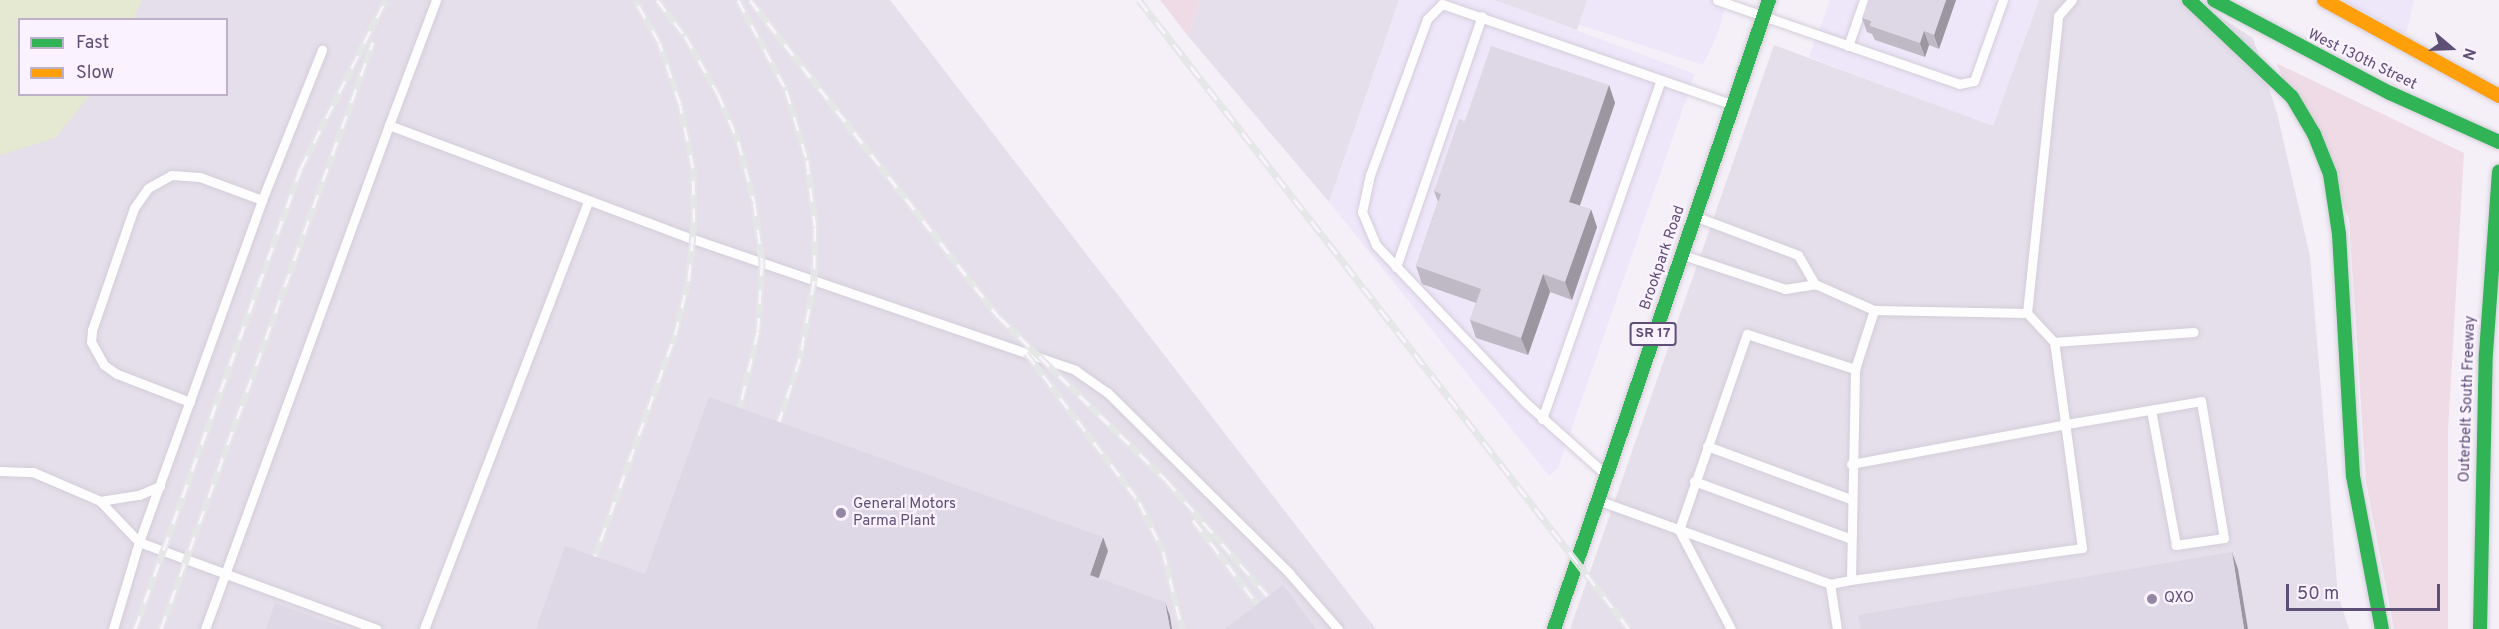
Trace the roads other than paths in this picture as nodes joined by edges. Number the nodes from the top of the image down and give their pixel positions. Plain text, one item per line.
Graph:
1 (436, 0) edge
2 (1718, 0) edge
3 (1770, 0) edge
4 (1864, 0) edge
5 (2004, 0) edge
6 (2072, 0) edge
7 (2189, 0) edge
8 (2214, 0) edge
9 (2324, 0) edge
10 (1482, 16) junction
11 (1763, 17) junction
12 (1848, 46) junction
13 (322, 50) dead end
14 (1661, 80) junction
15 (2499, 96) edge
16 (1733, 105) junction
17 (389, 125) junction
18 (2499, 142) edge
19 (2499, 172) edge
20 (262, 200) junction
21 (588, 201) junction
22 (1695, 216) junction
23 (1681, 255) junction
24 (1396, 267) junction
25 (1815, 284) junction
26 (1874, 310) junction
27 (2027, 313) junction
28 (2194, 332) dead end
29 (2054, 342) junction
30 (1855, 369) junction
31 (190, 402) junction
32 (2151, 410) junction
33 (1542, 419) junction
34 (2067, 424) junction
35 (1707, 446) junction
36 (1851, 464) junction
37 (0, 471) edge
38 (1606, 474) junction
39 (1694, 481) junction
40 (160, 486) junction
41 (1850, 499) junction
42 (100, 501) junction
43 (1598, 501) junction
44 (1679, 530) junction
45 (1849, 538) junction
46 (139, 542) junction
47 (225, 573) junction
48 (1851, 580) junction
49 (1830, 584) junction
50 (113, 629) edge
51 (205, 629) edge
52 (377, 629) edge
53 (424, 629) edge
54 (1338, 629) edge
55 (1554, 629) edge
56 (1731, 629) edge
57 (1837, 629) edge
58 (2382, 629) edge
59 (2480, 629) edge

1 - 17 lane
2 - 11 lane
3 - 11 main road, Brookpark Road / SR 17
4 - 12 lane
5 - 12 lane
6 - 27 lane
7 - 58 main road
8 - 18 main road, West 130th Street
9 - 15 main road, West 130th Street
10 - 14 lane
10 - 24 lane
10 - 24 lane
11 - 12 lane
11 - 16 main road, Brookpark Road / SR 17
13 - 20 lane
14 - 16 lane
14 - 33 lane
16 - 22 main road, Brookpark Road / SR 17
17 - 21 lane
17 - 47 lane
19 - 59 main road, Outerbelt South Freeway
20 - 31 lane
20 - 31 lane
21 - 53 lane
21 - 54 lane
22 - 23 main road, Brookpark Road / SR 17
22 - 25 lane
23 - 25 lane
23 - 38 main road, Brookpark Road / SR 17
24 - 33 lane
25 - 26 lane
26 - 27 lane
26 - 30 lane
27 - 29 lane
28 - 29 lane
29 - 34 lane
30 - 35 lane
30 - 36 lane
31 - 40 lane
32 - 32 lane
32 - 34 lane
33 - 38 lane
34 - 36 lane
34 - 48 lane
35 - 39 lane
35 - 41 lane
36 - 41 lane
37 - 42 lane
38 - 43 main road, Brookpark Road / SR 17
39 - 44 lane
39 - 45 lane
40 - 42 lane
40 - 46 lane
41 - 45 lane
42 - 46 lane
43 - 44 lane
43 - 55 main road, Brookpark Road / SR 17
44 - 49 lane
44 - 56 lane
45 - 48 lane
46 - 47 lane
46 - 50 lane
47 - 51 lane
47 - 52 lane
48 - 49 lane
49 - 57 lane

